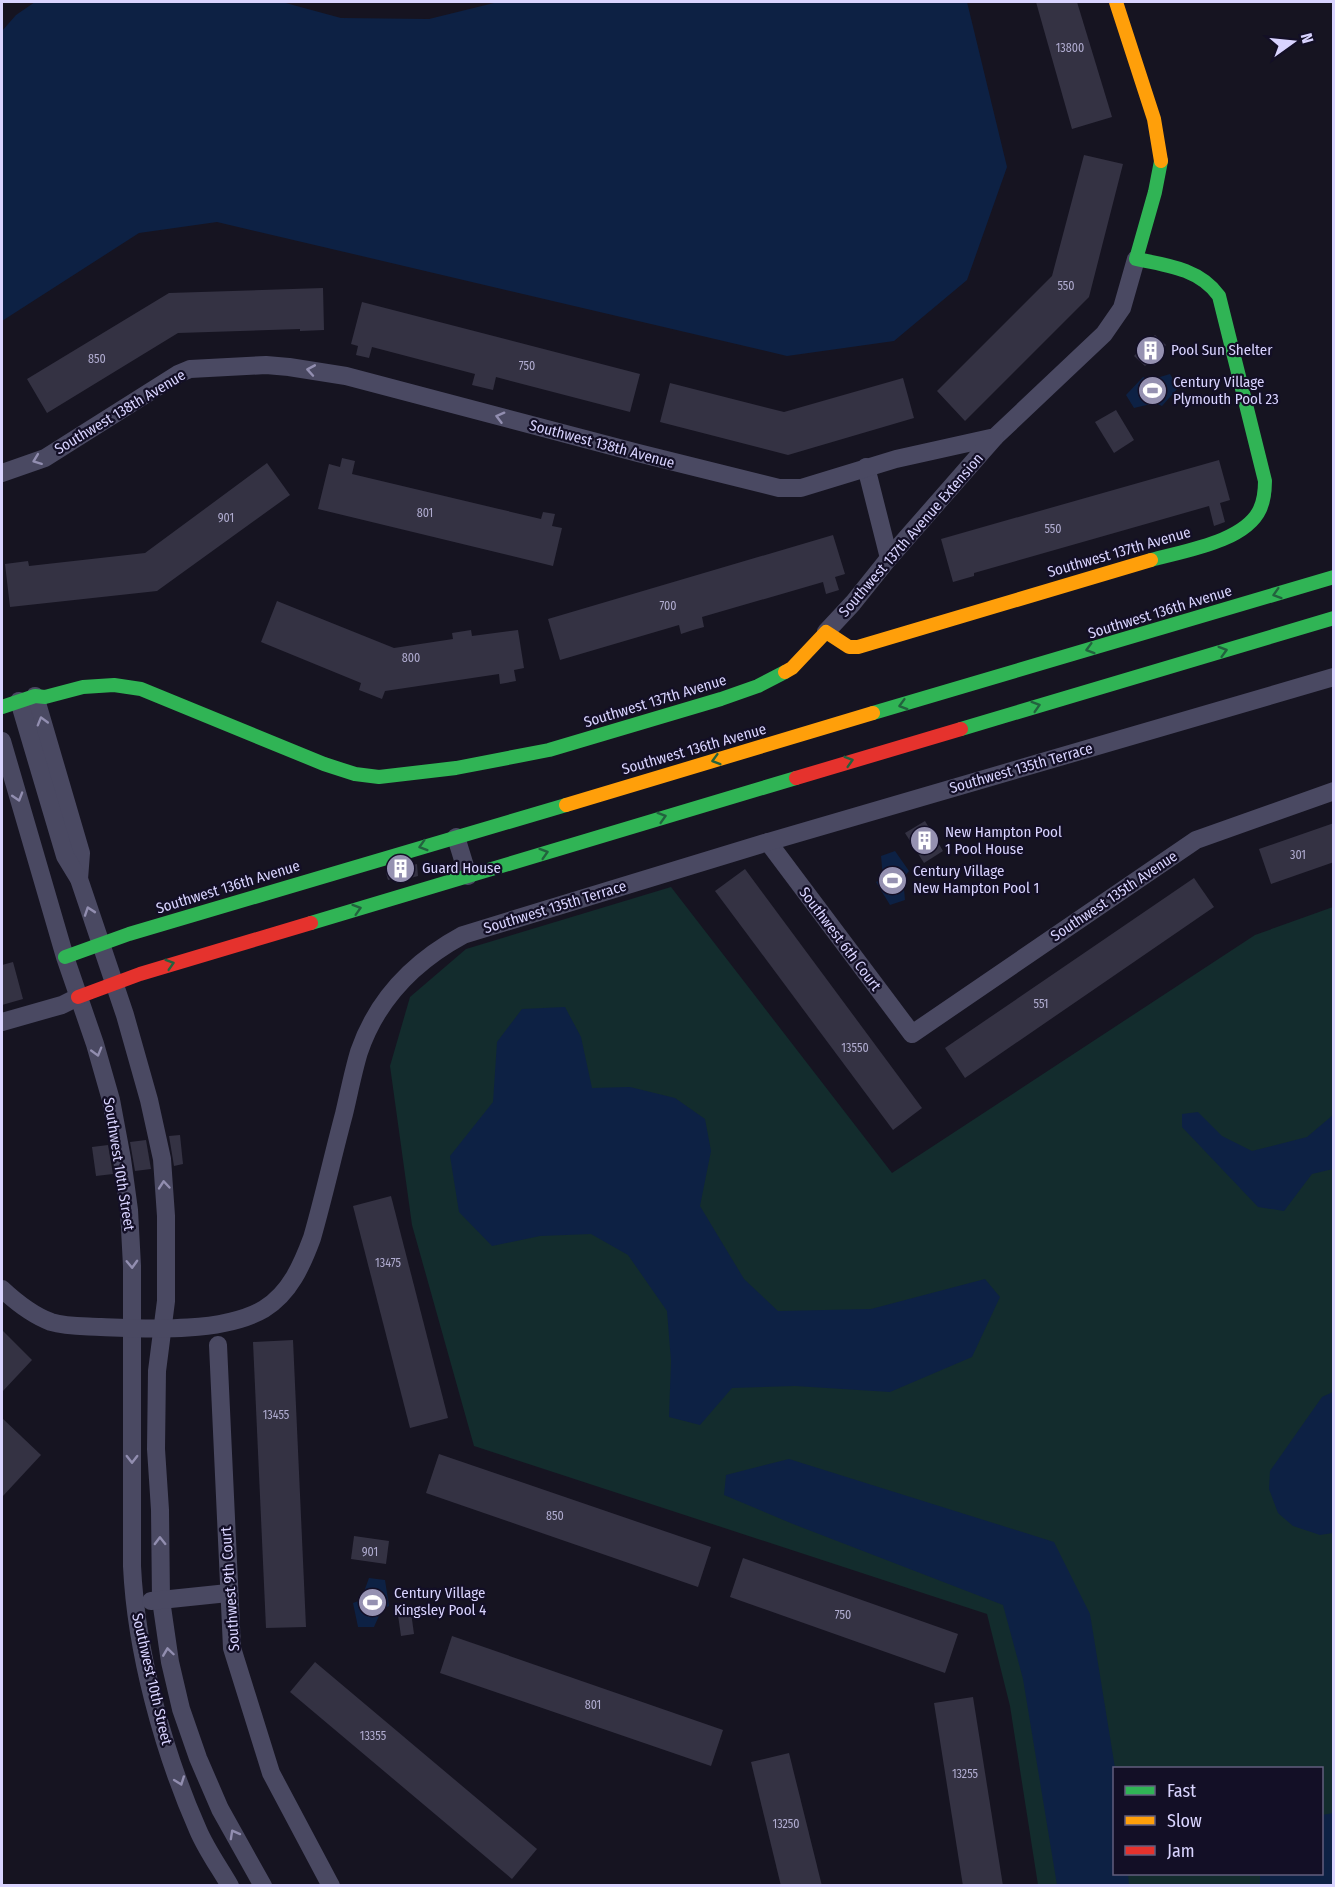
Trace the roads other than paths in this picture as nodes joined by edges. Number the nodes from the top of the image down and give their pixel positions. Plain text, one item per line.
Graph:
1 (1116, 2) edge
2 (1136, 259) junction
3 (995, 437) junction
4 (866, 467) junction
5 (2, 474) edge
6 (889, 558) junction
7 (1334, 577) edge
8 (1334, 618) edge
9 (826, 632) junction
10 (1334, 677) edge
11 (27, 699) junction
12 (2, 706) edge
13 (2, 741) edge
14 (1334, 791) edge
15 (456, 837) junction
16 (768, 842) junction
17 (468, 876) junction
18 (101, 944) junction
19 (65, 957) junction
20 (114, 982) junction
21 (78, 997) junction
22 (2, 1022) edge
23 (912, 1034) joint
24 (2, 1289) edge
25 (162, 1327) junction
26 (131, 1328) junction
27 (218, 1344) dead end
28 (228, 1593) junction
29 (161, 1600) junction
30 (134, 1603) junction
31 (230, 1886) edge
32 (263, 1886) edge
33 (331, 1886) edge

1 - 2 street
2 - 3 street
2 - 9 street, Southwest 137th Avenue
3 - 4 street, Southwest 138th Avenue
3 - 6 street, Southwest 137th Avenue Extension
4 -> 5 street, Southwest 138th Avenue
4 - 6 street
6 - 9 street, Southwest 137th Avenue Extension
7 -> 15 street, Southwest 136th Avenue
17 -> 8 street
9 - 11 street, Southwest 137th Avenue
10 - 16 street, Southwest 135th Terrace
11 - 12 street, Southwest 137th Avenue
18 -> 11 street, Southwest 10th Street
13 -> 19 street, Southwest 10th Street
14 - 23 street, Southwest 135th Avenue
15 - 17 street
15 -> 18 street, Southwest 136th Avenue
16 - 23 street, Southwest 6th Court
16 - 25 street, Southwest 135th Terrace
20 -> 17 street
18 - 19 street, Southwest 136th Avenue
18 - 20 street, Southwest 10th Street
19 - 21 street, Southwest 10th Street
20 - 21 street
25 -> 20 street, Southwest 10th Street
21 - 22 street
21 -> 26 street, Southwest 10th Street
24 - 26 street, Southwest 135th Terrace
25 - 26 street, Southwest 135th Terrace
29 -> 25 street, Southwest 10th Street
26 -> 30 street, Southwest 10th Street
27 - 28 street, Southwest 9th Court
28 - 29 street
28 - 33 street, Southwest 9th Court
29 - 30 street, Southwest 10th Street
32 -> 29 street, Southwest 10th Street
30 -> 31 street, Southwest 10th Street

